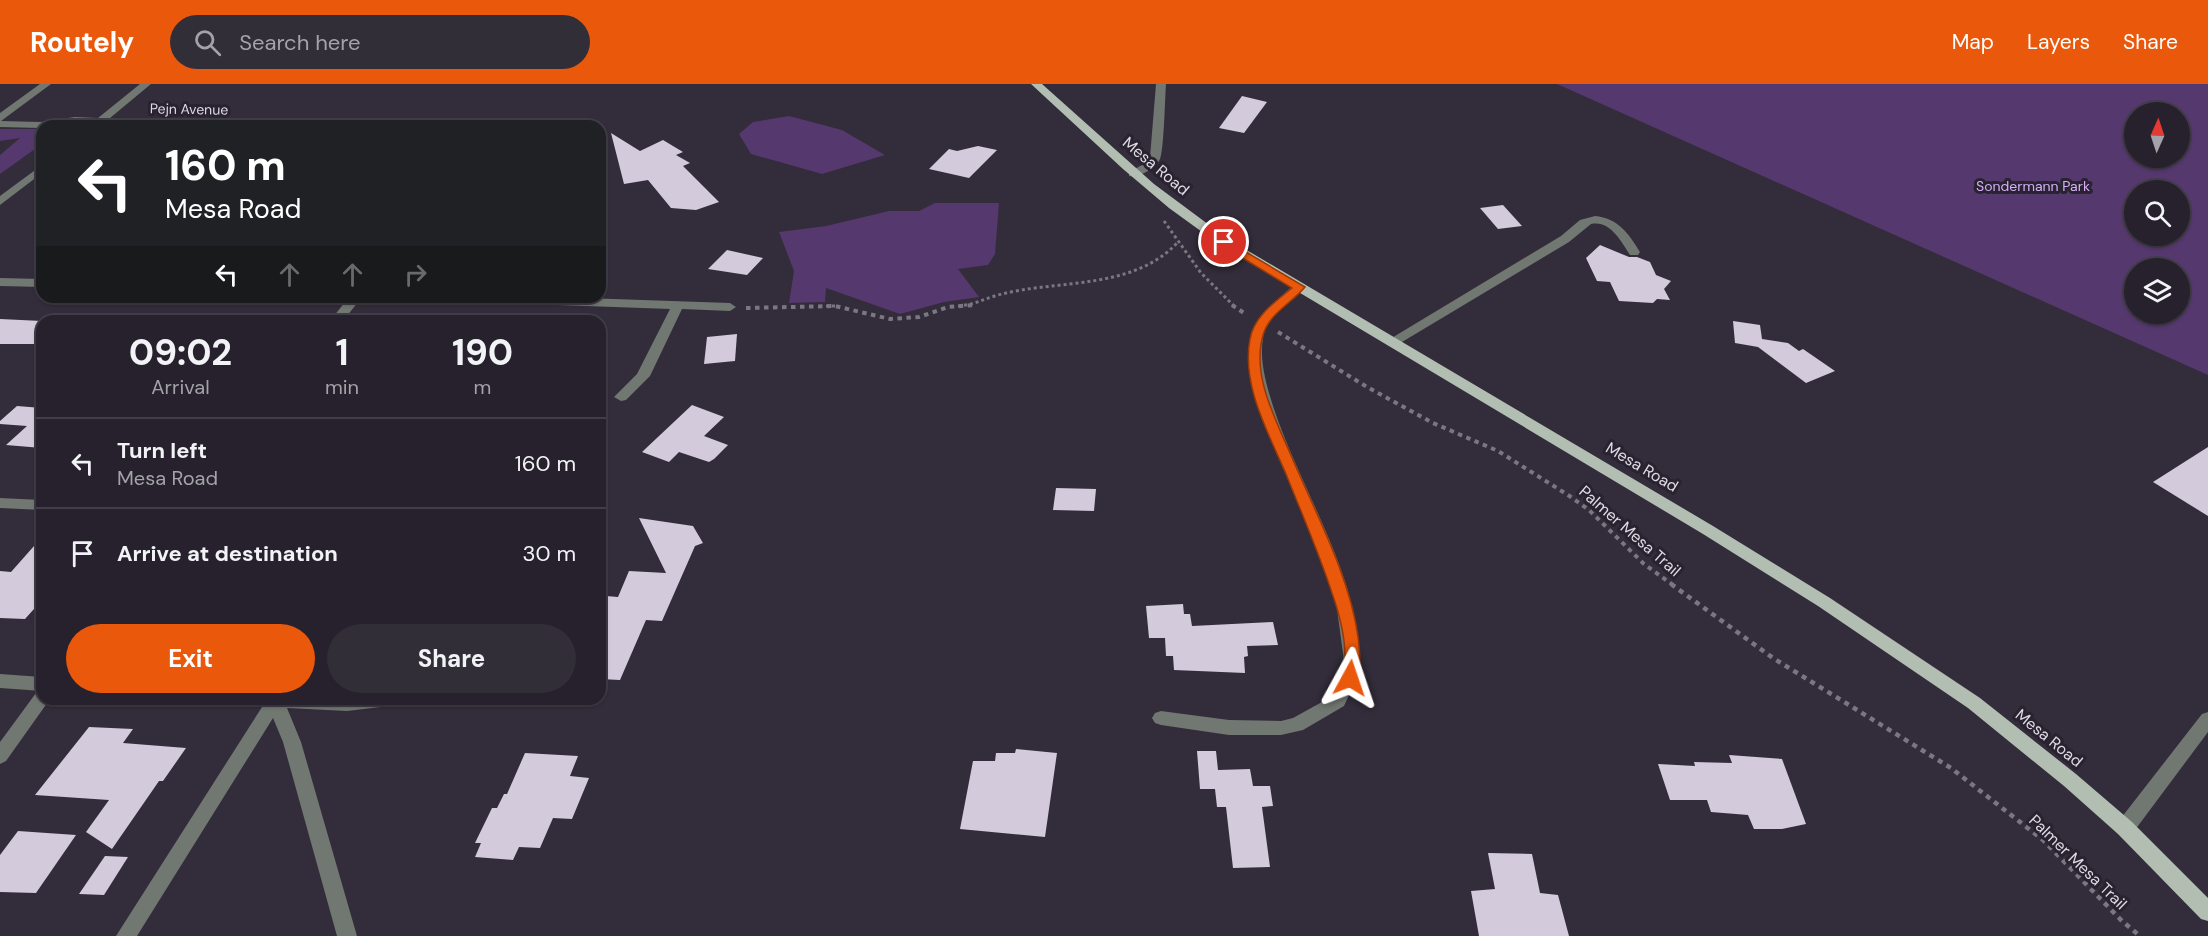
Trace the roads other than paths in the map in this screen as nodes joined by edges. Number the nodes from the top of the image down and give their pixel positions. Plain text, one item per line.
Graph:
1 (46, 84) edge
2 (146, 84) edge
3 (1036, 84) edge
4 (1161, 84) edge
5 (0, 118) edge
6 (102, 120) edge
7 (0, 124) edge
8 (36, 125) edge
9 (36, 173) edge
10 (1133, 174) junction
11 (0, 202) edge
12 (1634, 252) dead end
13 (0, 282) edge
14 (36, 283) edge
15 (1299, 287) junction
16 (606, 302) edge
17 (351, 303) edge
18 (678, 305) junction
19 (730, 307) road end
20 (341, 315) edge
21 (1392, 342) junction
22 (621, 397) dead end
23 (0, 503) edge
24 (36, 505) edge
25 (0, 681) edge
26 (36, 685) edge
27 (36, 695) edge
28 (272, 705) edge
29 (277, 705) edge
30 (1161, 718) dead end
31 (2208, 719) edge
32 (0, 756) edge
33 (2125, 828) junction
34 (2208, 912) edge
35 (126, 936) edge
36 (347, 936) edge

1 - 5 street
2 - 6 street
3 - 10 main road, Mesa Road
4 - 10 street
7 - 8 street, Pejn Avenue
9 - 11 street
10 - 15 main road, Mesa Road
12 - 21 street
13 - 14 street
15 - 21 main road, Mesa Road
15 - 30 street
16 - 18 street
17 - 20 street
18 - 19 street
18 - 22 street
21 - 33 main road, Mesa Road
23 - 24 street
25 - 26 street
27 - 32 street
28 - 35 street
29 - 36 street
31 - 33 street
33 - 34 main road, Mesa Road

